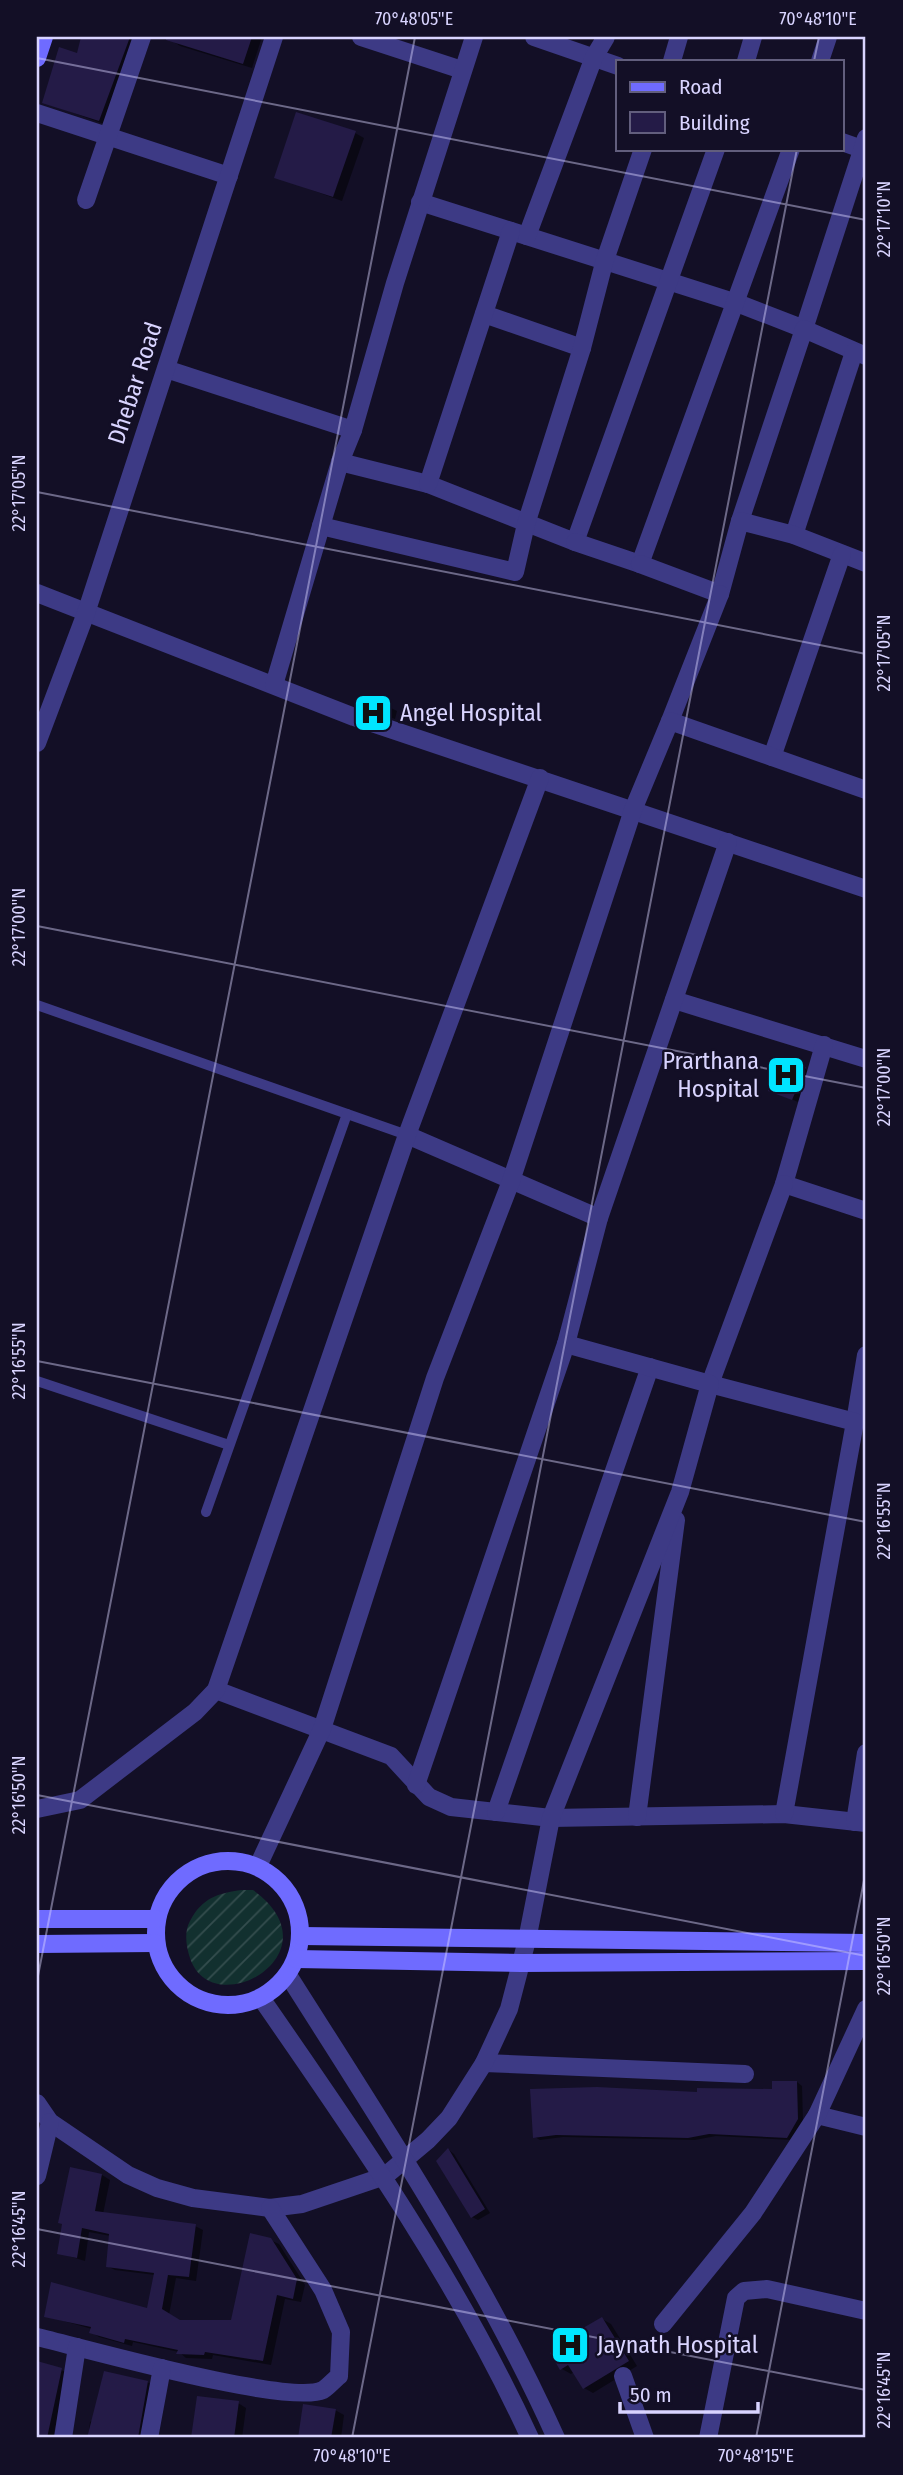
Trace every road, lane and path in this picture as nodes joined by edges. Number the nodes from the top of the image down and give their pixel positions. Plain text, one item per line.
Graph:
1 (44, 37) edge
2 (142, 37) edge
3 (274, 37) edge
4 (361, 37) edge
5 (474, 37) edge
6 (534, 37) edge
7 (606, 37) edge
8 (679, 37) edge
9 (753, 37) edge
10 (828, 37) edge
11 (594, 57) junction
12 (37, 58) edge
13 (672, 60) edge
14 (746, 60) edge
15 (820, 60) edge
16 (616, 65) edge
17 (462, 70) junction
18 (37, 113) edge
19 (107, 136) junction
20 (844, 142) edge
21 (864, 143) edge
22 (643, 150) edge
23 (716, 150) edge
24 (791, 150) edge
25 (229, 176) junction
26 (86, 200) dead end
27 (420, 202) junction
28 (519, 234) junction
29 (604, 263) junction
30 (666, 280) junction
31 (737, 303) junction
32 (484, 314) junction
33 (804, 329) junction
34 (582, 348) junction
35 (860, 354) edge
36 (166, 369) junction
37 (353, 430) junction
38 (340, 462) junction
39 (428, 484) junction
40 (740, 521) junction
41 (526, 524) junction
42 (321, 526) junction
43 (794, 536) junction
44 (575, 542) junction
45 (842, 554) junction
46 (640, 564) junction
47 (866, 564) edge
48 (37, 593) edge
49 (720, 594) junction
50 (86, 613) junction
51 (274, 685) junction
52 (670, 721) junction
53 (37, 743) edge
54 (772, 757) junction
55 (540, 778) junction
56 (866, 790) edge
57 (633, 810) junction
58 (728, 842) junction
59 (866, 889) edge
60 (674, 1000) junction
61 (37, 1005) edge
62 (824, 1045) junction
63 (866, 1059) edge
64 (347, 1114) junction
65 (407, 1135) junction
66 (511, 1181) junction
67 (784, 1184) junction
68 (866, 1211) edge
69 (599, 1218) junction
70 (566, 1344) junction
71 (866, 1355) edge
72 (650, 1367) junction
73 (37, 1381) edge
74 (710, 1384) junction
75 (855, 1422) junction
76 (229, 1445) junction
77 (680, 1492) junction
78 (206, 1512) dead end
79 (216, 1690) junction
80 (322, 1729) junction
81 (866, 1753) edge
82 (416, 1785) junction
83 (37, 1809) edge
84 (496, 1812) junction
85 (784, 1814) junction
86 (637, 1817) junction
87 (551, 1818) junction
88 (860, 1823) edge
89 (258, 1867) junction
90 (37, 1919) edge
91 (156, 1919) junction
92 (301, 1936) junction
93 (527, 1940) junction
94 (155, 1943) junction
95 (866, 1943) edge
96 (37, 1944) edge
97 (866, 1961) edge
98 (521, 1963) junction
99 (292, 1967) junction
100 (261, 1997) junction
101 (866, 2009) edge
102 (484, 2063) junction
103 (745, 2074) dead end
104 (37, 2103) edge
105 (817, 2115) junction
106 (50, 2122) junction
107 (866, 2127) edge
108 (405, 2161) junction
109 (37, 2176) edge
110 (385, 2176) junction
111 (270, 2208) junction
112 (866, 2311) edge
113 (663, 2324) dead end
114 (37, 2337) edge
115 (77, 2347) junction
116 (162, 2368) junction
117 (623, 2376) dead end
118 (63, 2438) edge
119 (149, 2438) edge
120 (530, 2438) edge
121 (556, 2438) edge
122 (645, 2438) edge
123 (708, 2438) edge

1 - 12 main road
2 - 19 street
3 - 25 street, Dhebar Road
4 - 17 street
5 - 17 street
6 - 11 street
7 - 11 street
8 - 13 street
9 - 14 street
10 - 15 street
11 - 16 street
11 - 28 street
17 - 27 street
18 - 19 street
19 - 25 street
19 - 26 street
20 - 21 street
21 - 33 street
22 - 29 street
23 - 30 street
24 - 31 street
25 - 36 street, Dhebar Road
27 - 28 street
27 - 37 street
28 - 29 street
28 - 32 street
29 - 30 street
29 - 34 street
30 - 31 street
30 - 44 street
31 - 33 street
31 - 46 street
32 - 34 street
32 - 39 street
33 - 35 street
33 - 40 street
34 - 41 street
35 - 43 street
36 - 37 street
36 - 50 street, Dhebar Road
37 - 38 street
38 - 39 street
38 - 42 street
39 - 41 street
40 - 43 street
40 - 49 street
41 - 42 street
41 - 44 street
42 - 51 street
43 - 45 street
44 - 46 street
45 - 47 street
45 - 54 street
46 - 49 street
48 - 50 street
49 - 52 street
50 - 51 street
50 - 53 street, Dhebar Road
51 - 55 street
52 - 54 street
52 - 57 street
54 - 56 street
55 - 57 street
55 - 65 street
57 - 58 street
57 - 66 street
58 - 59 street
58 - 60 street
60 - 62 street
60 - 69 street
61 - 64 lane
62 - 63 street
62 - 67 street
64 - 65 lane
64 - 76 lane
65 - 66 street
65 - 79 street
66 - 69 street
66 - 80 street
67 - 68 street
67 - 74 street
69 - 70 street
70 - 72 street
70 - 82 street
71 - 75 street
72 - 74 street
72 - 84 street
73 - 76 lane
74 - 75 street
74 - 77 street
75 - 85 street
76 - 78 lane
77 - 86 street
77 - 87 street
79 - 80 street
79 - 83 street
80 - 82 street
80 - 89 street
81 - 88 street
82 - 84 street
84 - 87 street
85 - 86 street
85 - 88 street
86 - 87 street
87 - 93 street
89 - 91 main road
89 - 92 main road
90 - 91 main road
91 - 94 main road
92 - 93 main road
92 - 99 main road
93 - 95 main road
93 - 98 street
94 - 96 main road
94 - 100 main road
97 - 98 main road
98 - 99 main road
98 - 102 street
99 - 100 main road
99 - 108 street
100 - 110 street
101 - 105 street
102 - 103 street
102 - 108 street
104 - 106 street
105 - 107 street
105 - 113 street
106 - 109 street
106 - 111 street
108 - 110 street
108 - 121 street
110 - 111 street
110 - 120 street
111 - 116 street
112 - 123 street
114 - 115 street
115 - 116 street
115 - 118 street
116 - 119 street
117 - 122 street

